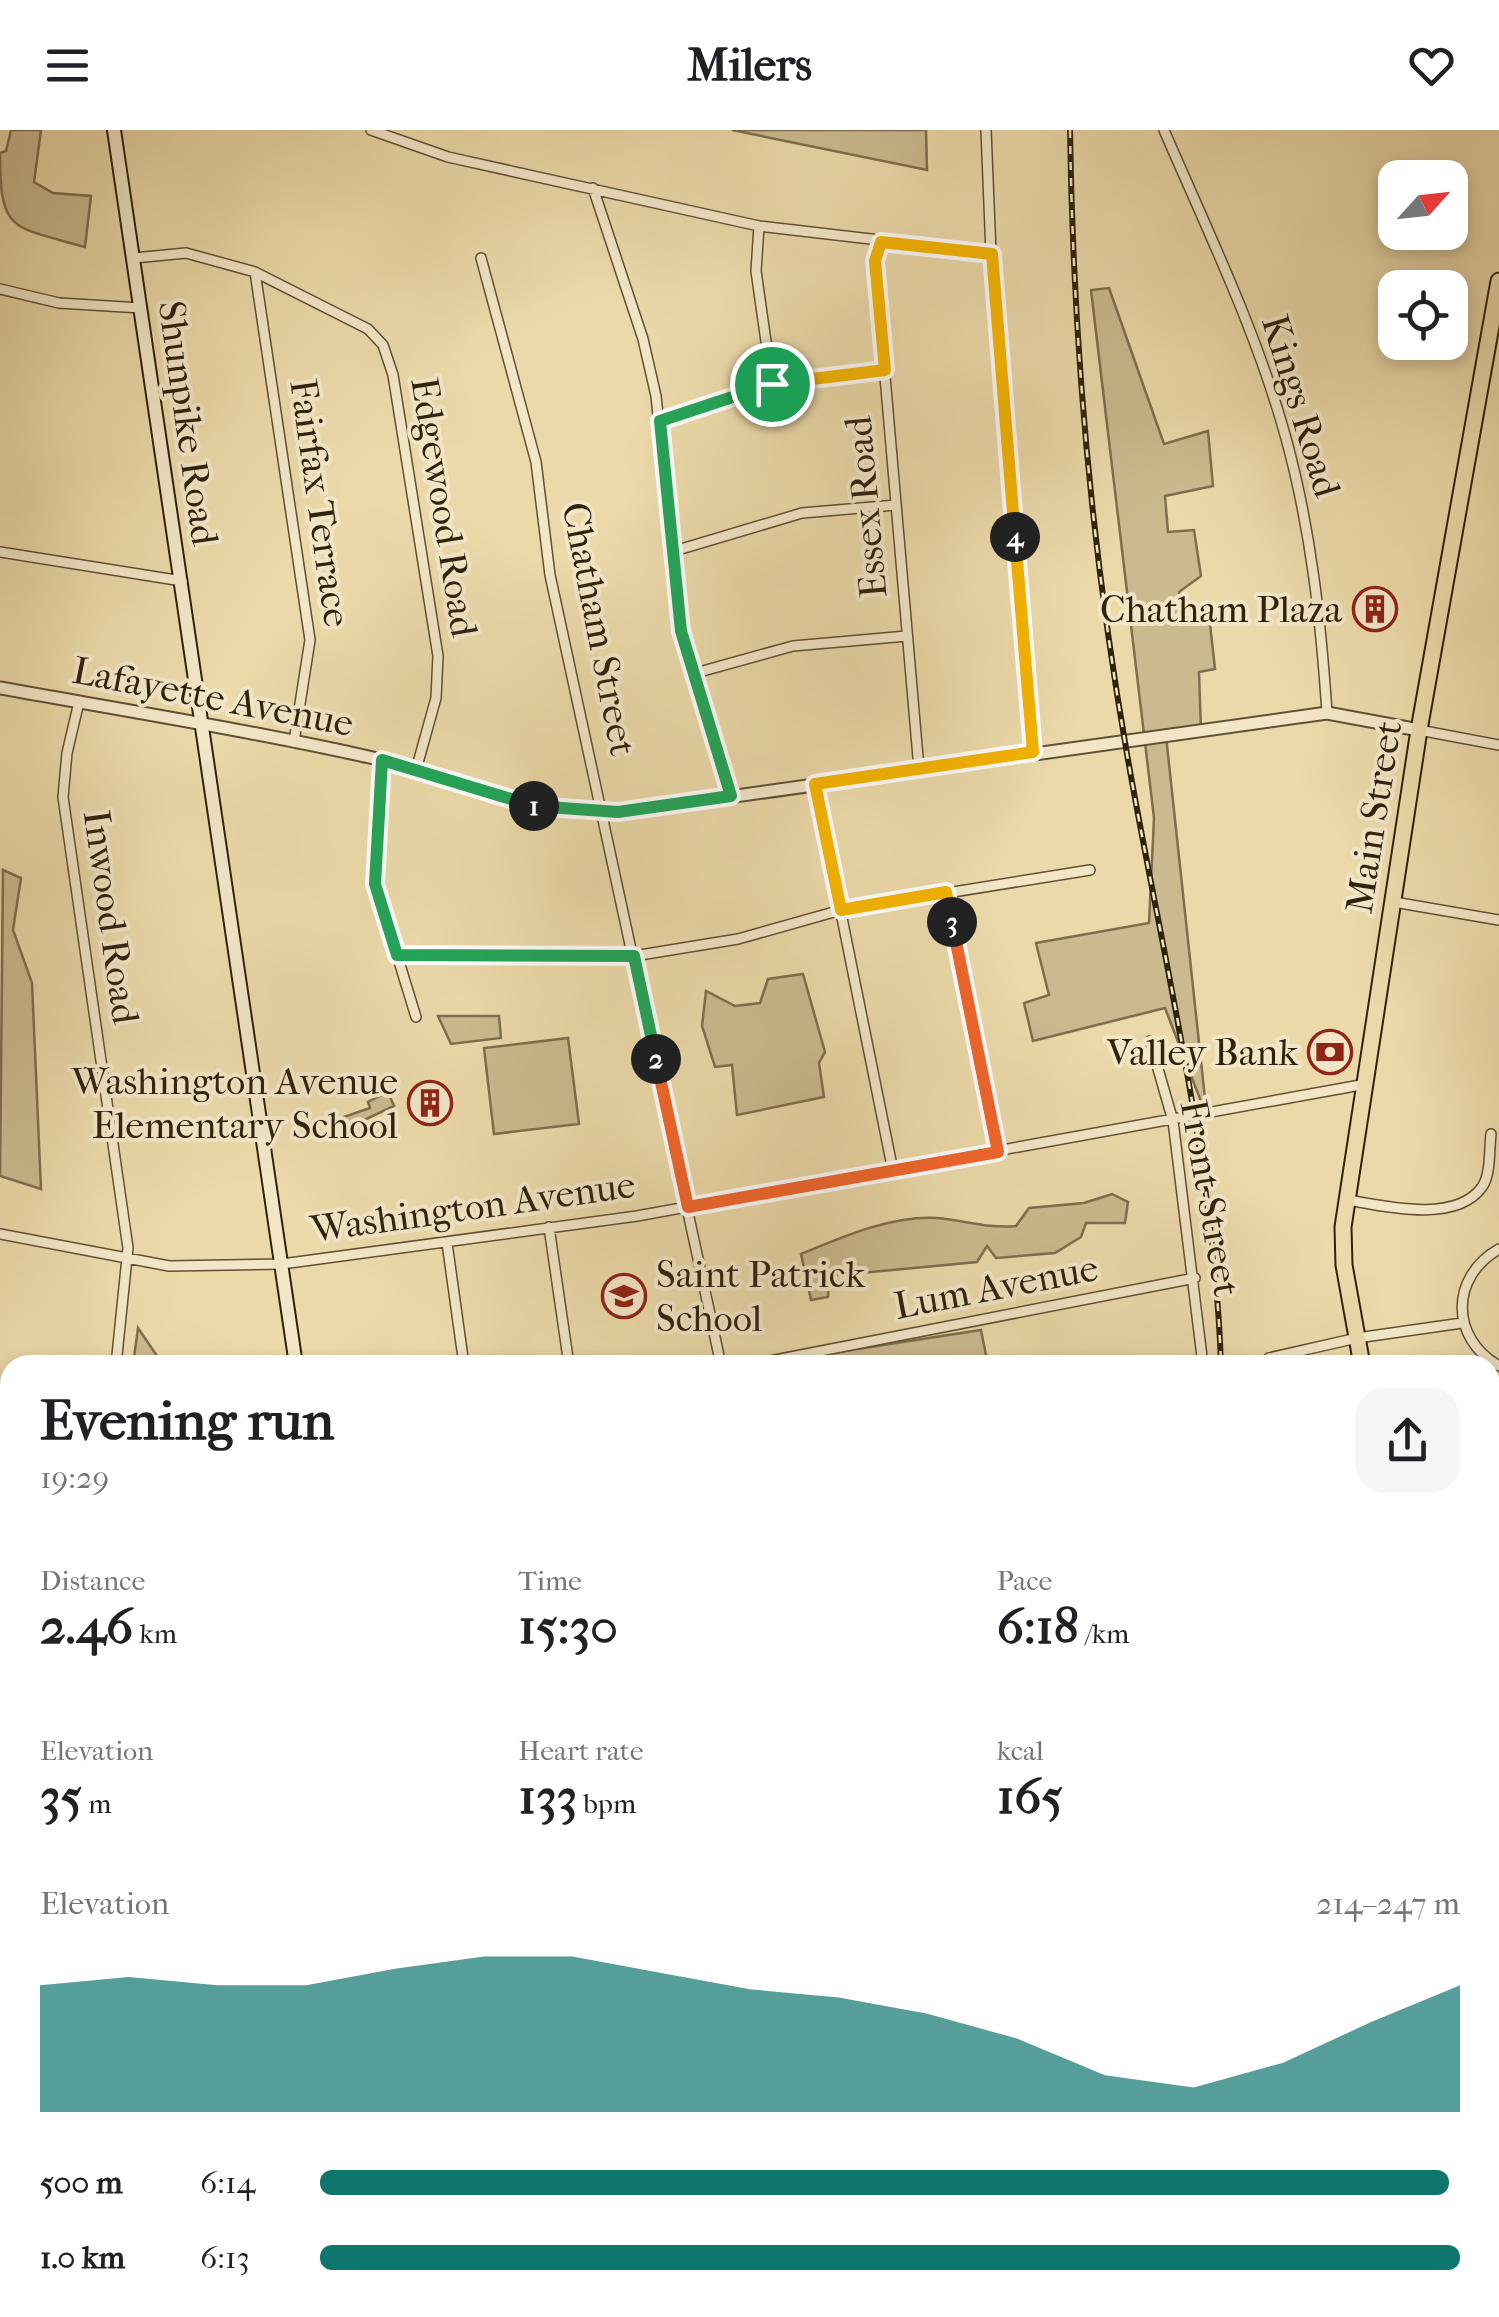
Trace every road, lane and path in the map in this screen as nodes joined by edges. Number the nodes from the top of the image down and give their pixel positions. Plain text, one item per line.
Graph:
1 (114, 130) edge
2 (371, 130) edge
3 (986, 130) edge
4 (1164, 130) edge
5 (592, 188) junction
6 (759, 226) junction
7 (881, 242) junction
8 (992, 254) junction
9 (134, 258) junction
10 (481, 258) dead end
11 (255, 272) junction
12 (1499, 280) edge
13 (0, 289) edge
14 (141, 308) junction
15 (885, 370) junction
16 (772, 384) junction
17 (660, 421) junction
18 (896, 505) junction
19 (0, 552) edge
20 (671, 552) junction
21 (182, 580) junction
22 (908, 636) junction
23 (692, 674) junction
24 (0, 688) edge
25 (80, 702) junction
26 (1328, 713) junction
27 (203, 725) junction
28 (1419, 730) junction
29 (294, 742) junction
30 (1499, 745) edge
31 (1033, 752) junction
32 (382, 760) junction
33 (918, 768) junction
34 (416, 770) junction
35 (815, 784) junction
36 (731, 796) junction
37 (604, 812) junction
38 (1090, 870) dead end
39 (946, 892) junction
40 (1394, 902) junction
41 (841, 910) junction
42 (1499, 920) edge
43 (397, 955) junction
44 (634, 956) junction
45 (416, 1017) dead end
46 (1150, 1042) dead end
47 (1366, 1084) junction
48 (1173, 1121) junction
49 (1491, 1134) dead end
50 (998, 1152) junction
51 (893, 1171) junction
52 (1348, 1200) junction
53 (688, 1207) junction
54 (550, 1227) junction
55 (0, 1234) edge
56 (447, 1244) junction
57 (1499, 1249) edge
58 (128, 1260) junction
59 (282, 1264) junction
60 (1195, 1278) junction
61 (1462, 1323) junction
62 (1357, 1338) junction
63 (117, 1355) edge
64 (295, 1355) edge
65 (463, 1355) edge
66 (567, 1355) edge
67 (719, 1355) edge
68 (800, 1355) edge
69 (1202, 1355) edge
70 (1282, 1355) edge
71 (1360, 1355) edge
72 (1485, 1355) edge

1 - 9 main road, Shunpike Road
2 - 5 street
3 - 8 street
4 - 26 street, Kings Road
5 - 6 street
5 - 17 street
6 - 7 street
6 - 16 street
7 - 8 street
7 - 15 street, Essex Road
8 - 31 street
9 - 11 street, Edgewood Road
9 - 14 main road, Shunpike Road
10 - 37 street, Chatham Street
11 - 29 street, Fairfax Terrace
11 - 34 street, Edgewood Road
12 - 28 main road, Main Street
13 - 14 street
14 - 21 main road, Shunpike Road
15 - 16 street
15 - 18 street, Essex Road
16 - 17 street
17 - 20 street
18 - 20 street
18 - 22 street, Essex Road
19 - 21 street
20 - 23 street
21 - 27 main road, Shunpike Road
22 - 23 street
22 - 33 street, Essex Road
23 - 36 street
24 - 25 street, Lafayette Avenue
25 - 27 street, Lafayette Avenue
25 - 58 street, Inwood Road
26 - 28 street, Lafayette Avenue
26 - 31 street, Lafayette Avenue
27 - 29 street, Lafayette Avenue
27 - 59 main road, Shunpike Road
28 - 30 street
28 - 40 main road, Main Street
29 - 32 street, Lafayette Avenue
31 - 33 street, Lafayette Avenue
32 - 34 street, Lafayette Avenue
32 - 43 street
33 - 35 street, Lafayette Avenue
34 - 37 street, Lafayette Avenue
35 - 36 street, Lafayette Avenue
35 - 41 street
36 - 37 street, Lafayette Avenue
37 - 44 street, Chatham Street
38 - 39 street
39 - 41 street
39 - 50 street
40 - 42 street
40 - 47 main road, Main Street
41 - 44 street
41 - 51 street
43 - 44 street
43 - 45 street
44 - 53 street, Chatham Street
46 - 48 street, Front Street
47 - 48 street, Washington Avenue
47 - 52 main road, Main Street
48 - 50 street, Washington Avenue
48 - 60 street, Front Street
49 - 52 street
50 - 51 street, Washington Avenue
51 - 53 street, Washington Avenue
52 - 62 main road, Main Street
53 - 54 street, Washington Avenue
53 - 67 street, Chatham Street
54 - 56 street, Washington Avenue
54 - 66 street
55 - 58 street, Washington Avenue
56 - 59 street, Washington Avenue
56 - 65 street
57 - 61 street
58 - 59 street, Washington Avenue
58 - 63 street, Inwood Road
59 - 64 main road, Shunpike Road
60 - 68 street, Lum Avenue
60 - 69 street, Front Street
61 - 62 street
61 - 72 street
62 - 70 street
62 - 71 main road, Main Street

